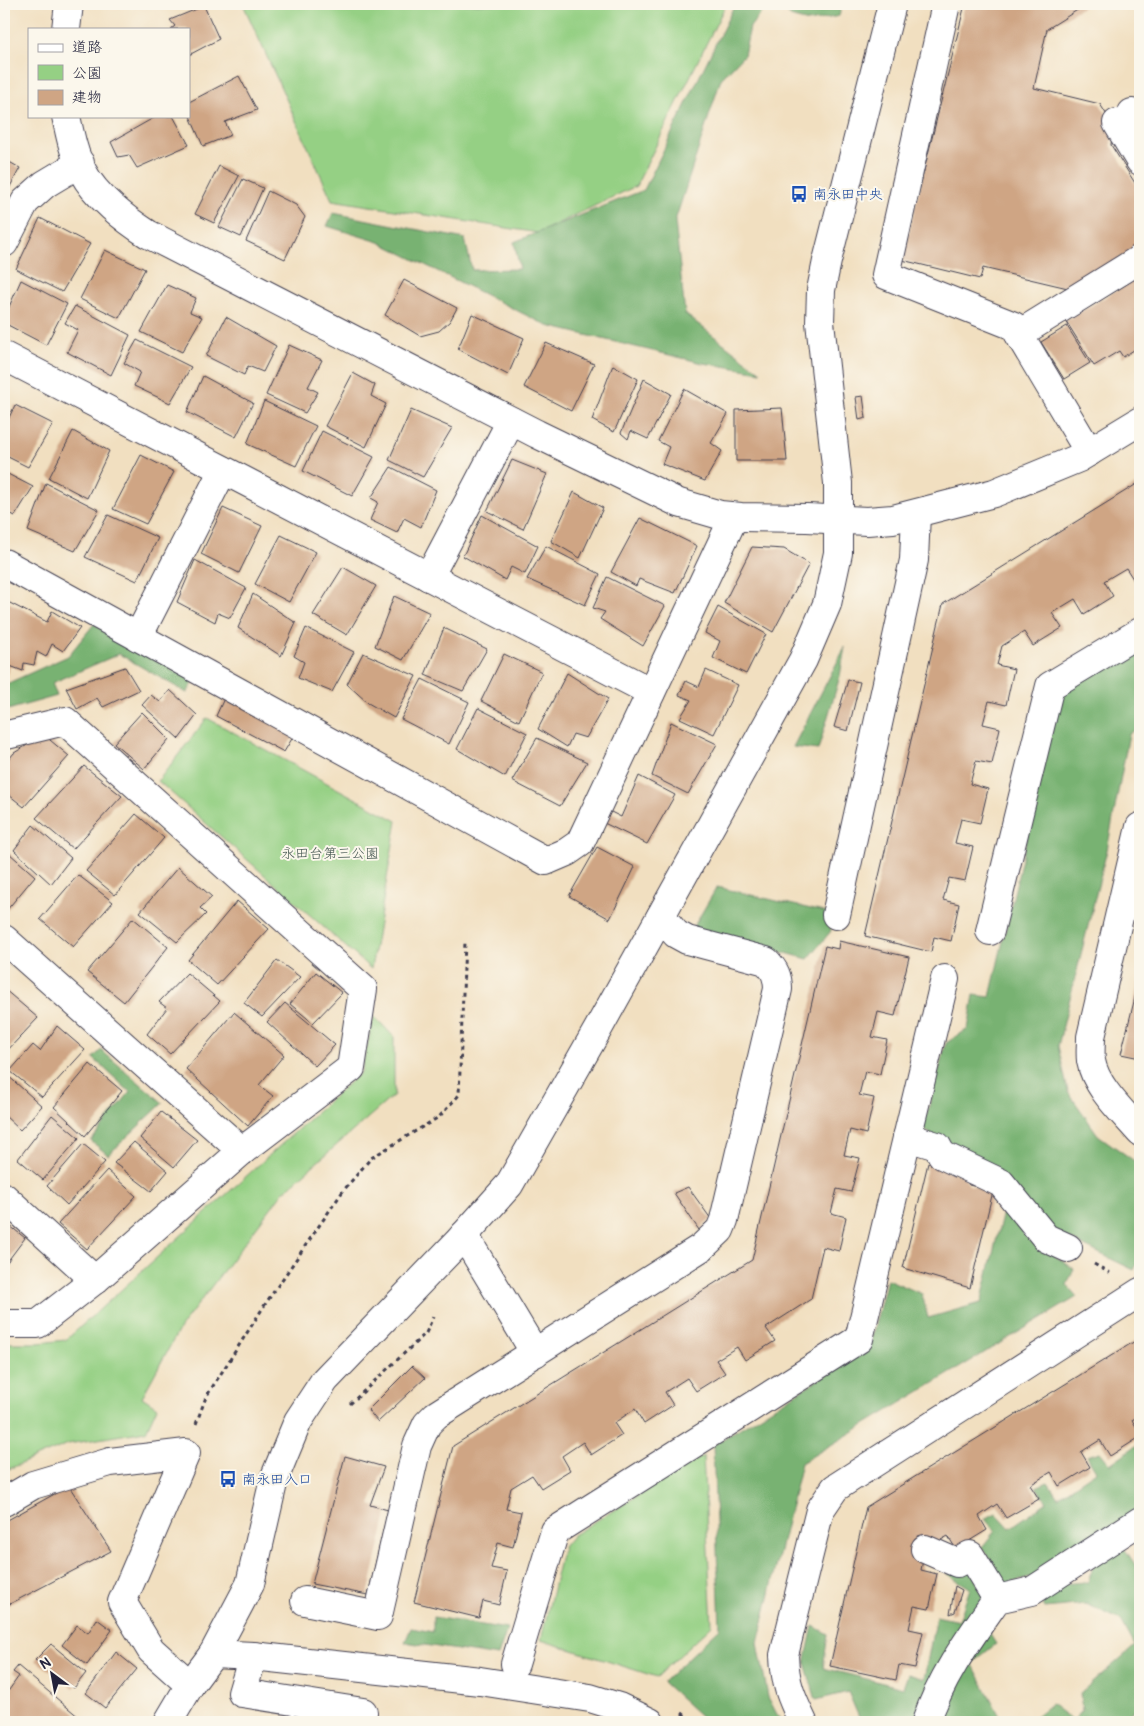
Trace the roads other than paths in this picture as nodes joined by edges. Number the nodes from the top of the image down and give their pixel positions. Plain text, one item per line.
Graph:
1 (69, 4) edge
2 (892, 4) edge
3 (946, 4) edge
4 (66, 28) edge
5 (66, 118) edge
6 (1130, 119) edge
7 (1140, 161) edge
8 (80, 163) junction
9 (7, 228) edge
10 (1140, 259) edge
11 (1019, 334) junction
12 (4, 356) edge
13 (511, 420) junction
14 (1140, 421) edge
15 (1089, 452) junction
16 (223, 470) junction
17 (916, 514) junction
18 (734, 517) junction
19 (839, 519) junction
20 (4, 563) edge
21 (429, 577) junction
22 (1140, 632) edge
23 (138, 637) junction
24 (651, 692) junction
25 (4, 734) edge
26 (1140, 828) edge
27 (836, 915) dead end
28 (661, 916) junction
29 (990, 931) dead end
30 (4, 939) edge
31 (945, 979) dead end
32 (1140, 1132) edge
33 (907, 1138) junction
34 (242, 1151) junction
35 (4, 1197) edge
36 (464, 1235) junction
37 (1068, 1248) road end
38 (95, 1280) junction
39 (1140, 1292) edge
40 (4, 1324) edge
41 (535, 1353) junction
42 (4, 1502) edge
43 (1140, 1521) edge
44 (925, 1549) dead end
45 (997, 1599) junction
46 (305, 1601) dead end
47 (213, 1654) junction
48 (253, 1656) junction
49 (515, 1664) dead end
50 (190, 1685) junction
51 (168, 1722) edge
52 (361, 1722) edge
53 (650, 1722) edge
54 (803, 1722) edge
55 (926, 1722) edge

1 - 4 street
2 - 19 street
3 - 11 street
5 - 8 street
6 - 7 street
8 - 9 street
8 - 13 street
10 - 11 street
11 - 15 street
12 - 16 street
13 - 18 street
13 - 21 street
14 - 15 street
15 - 17 street
16 - 21 street
16 - 23 street
17 - 19 street
17 - 27 street
18 - 19 street
18 - 24 street
19 - 28 street
20 - 23 street
21 - 24 street
22 - 29 street
23 - 24 street
25 - 34 street
26 - 32 street
28 - 36 street
28 - 41 street
30 - 34 street
31 - 33 street
33 - 37 street
33 - 49 street
34 - 38 street
35 - 38 street
36 - 41 street
36 - 47 street
38 - 40 street
39 - 54 street
41 - 46 street
42 - 50 street
43 - 45 street
44 - 45 street
45 - 55 street
47 - 48 street
47 - 50 street
48 - 52 street
48 - 53 street
50 - 51 street

